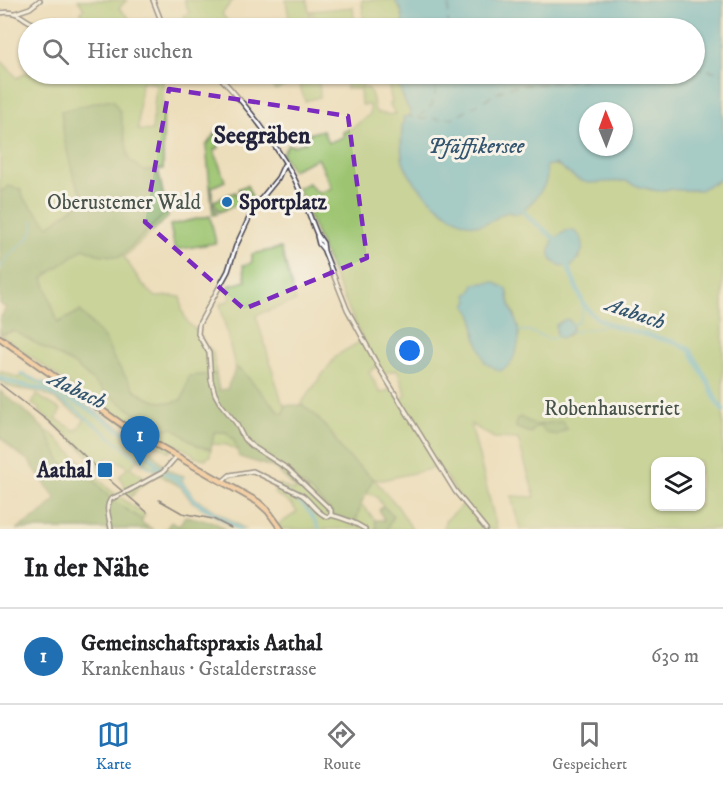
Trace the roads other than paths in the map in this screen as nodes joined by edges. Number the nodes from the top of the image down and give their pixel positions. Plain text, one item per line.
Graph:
1 (40, 0) edge
2 (153, 0) edge
3 (0, 13) edge
4 (15, 13) junction
5 (23, 18) edge
6 (160, 18) edge
7 (226, 84) edge
8 (286, 164) junction
9 (0, 338) edge
10 (177, 456) junction
11 (222, 482) junction
12 (331, 515) junction
13 (111, 529) edge
14 (281, 529) edge
15 (365, 529) edge
16 (486, 529) edge

1 - 4 street
2 - 6 street
3 - 4 street
4 - 5 street
7 - 8 street
8 - 12 street
8 - 16 street
9 - 10 main road
10 - 11 main road
10 - 13 street, bridge
11 - 12 street
11 - 14 main road
12 - 15 street

